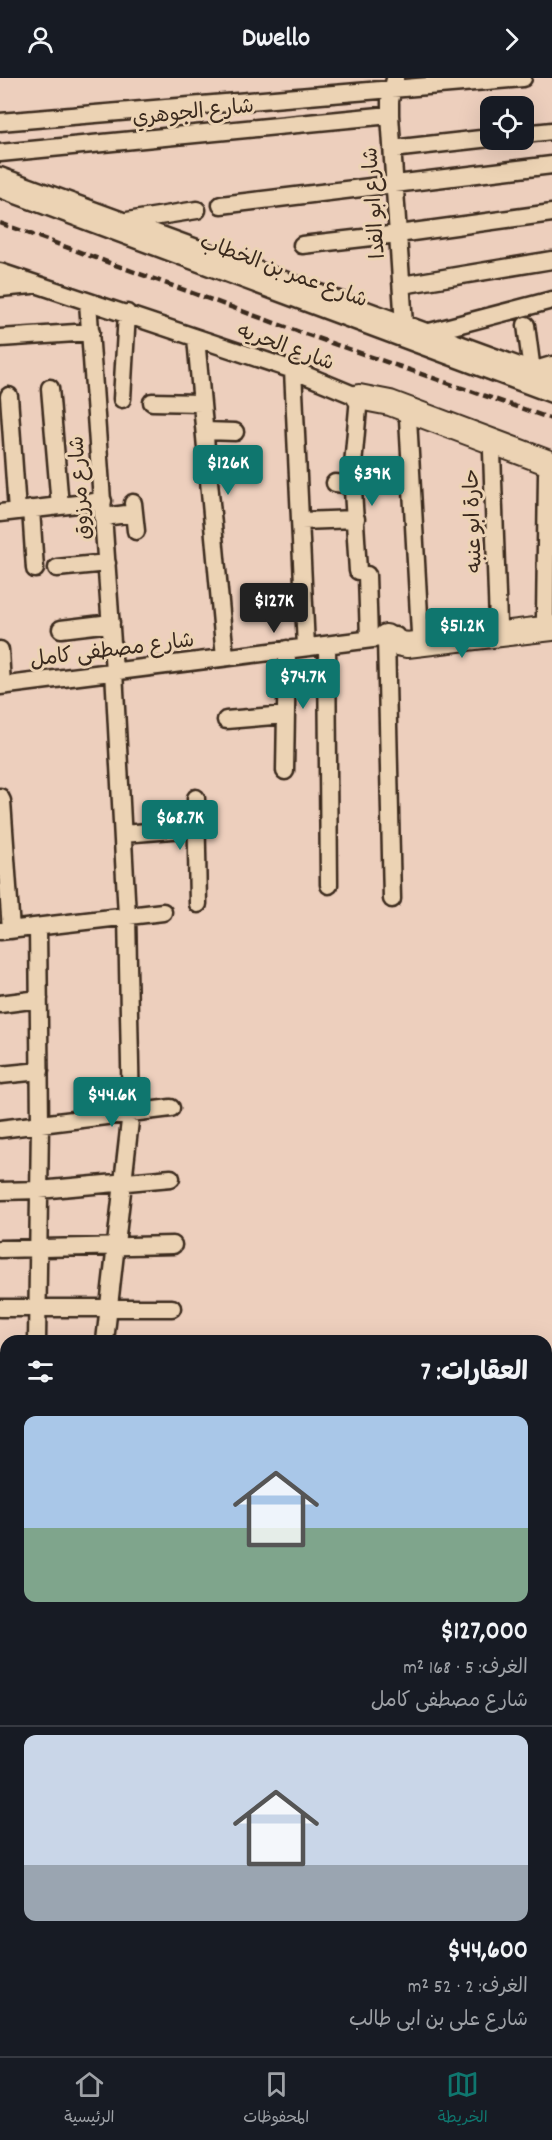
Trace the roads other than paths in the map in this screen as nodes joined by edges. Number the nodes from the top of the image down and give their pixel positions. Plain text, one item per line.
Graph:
1 (523, 78) edge
2 (394, 83) edge
3 (390, 115) junction
4 (0, 122) edge
5 (552, 131) edge
6 (534, 133) edge
7 (480, 139) edge
8 (392, 149) junction
9 (0, 153) edge
10 (552, 165) edge
11 (0, 177) edge
12 (395, 183) junction
13 (221, 205) dead end
14 (197, 210) dead end
15 (552, 213) edge
16 (124, 222) junction
17 (398, 234) junction
18 (302, 245) dead end
19 (552, 260) edge
20 (0, 272) edge
21 (37, 285) junction
22 (402, 285) junction
23 (0, 288) edge
24 (552, 300) edge
25 (88, 302) junction
26 (127, 314) junction
27 (404, 325) junction
28 (526, 325) dead end
29 (91, 332) junction
30 (426, 333) junction
31 (0, 338) edge
32 (196, 338) junction
33 (552, 365) edge
34 (293, 370) junction
35 (532, 371) junction
36 (552, 378) edge
37 (50, 388) dead end
38 (552, 394) edge
39 (9, 396) dead end
40 (359, 398) junction
41 (122, 399) dead end
42 (152, 402) dead end
43 (202, 403) junction
44 (408, 418) junction
45 (205, 431) junction
46 (235, 432) dead end
47 (492, 452) junction
48 (353, 465) dead end
49 (550, 471) edge
50 (335, 483) dead end
51 (60, 506) junction
52 (103, 509) junction
53 (16, 511) edge
54 (356, 519) junction
55 (301, 520) junction
56 (136, 531) dead end
57 (107, 563) junction
58 (57, 568) dead end
59 (35, 569) dead end
60 (550, 621) edge
61 (111, 623) junction
62 (498, 623) junction
63 (61, 629) dead end
64 (420, 633) junction
65 (377, 638) junction
66 (327, 645) junction
67 (306, 647) junction
68 (287, 649) junction
69 (0, 650) edge
70 (225, 657) junction
71 (114, 671) junction
72 (1, 686) edge
73 (285, 715) junction
74 (226, 720) dead end
75 (285, 771) dead end
76 (0, 797) edge
77 (196, 798) dead end
78 (197, 828) junction
79 (123, 834) junction
80 (329, 885) dead end
81 (392, 899) dead end
82 (198, 904) dead end
83 (163, 912) dead end
84 (127, 916) junction
85 (38, 927) junction
86 (5, 931) edge
87 (39, 999) junction
88 (0, 1004) edge
89 (40, 1071) junction
90 (0, 1076) edge
91 (171, 1108) dead end
92 (131, 1112) junction
93 (40, 1124) junction
94 (0, 1129) edge
95 (171, 1178) dead end
96 (124, 1181) junction
97 (39, 1190) junction
98 (0, 1191) edge
99 (173, 1245) dead end
100 (117, 1247) junction
101 (38, 1249) junction
102 (0, 1250) edge
103 (0, 1308) edge
104 (38, 1308) junction
105 (109, 1308) junction
106 (172, 1308) dead end
107 (37, 1335) edge
108 (106, 1335) edge

1 - 2 street
2 - 3 street, شارع ابو الفدا
2 - 4 street
3 - 8 street, شارع ابو الفدا
3 - 9 street, شارع الجوهري
5 - 6 street
7 - 8 street
8 - 12 street, شارع ابو الفدا
10 - 12 street
11 - 16 street, شارع عمر بن الخطاب
11 - 38 street, شارع عمر بن الخطاب
12 - 13 street
12 - 17 street, شارع ابو الفدا
14 - 16 street
15 - 17 street
16 - 27 street, شارع عمر بن الخطاب
17 - 18 street
17 - 22 street, شارع ابو الفدا
19 - 22 street
20 - 21 street, شارع الحريه
21 - 23 street
21 - 25 street, شارع الحريه
22 - 27 street, شارع ابو الفدا
24 - 30 street
25 - 26 street, شارع الحريه
25 - 29 street, شارع مرزوق
26 - 32 street, شارع الحريه
26 - 41 street
27 - 30 street, شارع عمر بن الخطاب
28 - 35 street
29 - 31 street
29 - 52 street, شارع مرزوق
30 - 35 street, شارع عمر بن الخطاب
32 - 34 street, شارع الحريه
32 - 43 street
33 - 35 street
34 - 40 street, شارع الحريه
34 - 55 street
35 - 36 street, شارع عمر بن الخطاب
37 - 51 street
39 - 53 street
40 - 44 street, شارع الحريه
40 - 48 street
40 - 49 street
42 - 43 street
43 - 45 street
44 - 47 street, شارع الحريه
44 - 64 street
45 - 46 street
45 - 70 street
47 - 49 street, شارع الحريه
47 - 62 street, حارة ابو عنبه
49 - 60 street
50 - 54 street
51 - 52 street
51 - 53 street
52 - 56 street
52 - 57 street, شارع مرزوق
53 - 59 street
54 - 55 street
54 - 65 street
55 - 67 street
57 - 58 street
57 - 61 street, شارع مرزوق
60 - 62 street, شارع مصطفى كامل
60 - 65 street
61 - 63 street
61 - 71 street, شارع مرزوق
62 - 64 street, شارع مصطفى كامل
64 - 65 street, شارع مصطفى كامل
65 - 66 street, شارع مصطفى كامل
65 - 81 street
66 - 67 street, شارع مصطفى كامل
66 - 80 street
67 - 68 street, شارع مصطفى كامل
68 - 70 street, شارع مصطفى كامل
68 - 73 street
69 - 72 street
70 - 71 street, شارع مصطفى كامل
71 - 72 street, شارع مصطفى كامل
71 - 79 street, شارع مرزوق
73 - 74 street
73 - 75 street
76 - 86 street
77 - 78 street
78 - 79 street
78 - 82 street
79 - 84 street, شارع مرزوق
83 - 84 street
84 - 85 street
84 - 92 street, شارع مرزوق
85 - 86 street
85 - 87 street
87 - 88 street
87 - 89 street
89 - 90 street
89 - 93 street
91 - 92 street
92 - 93 street
92 - 96 street, شارع مرزوق
93 - 94 street
93 - 97 street
95 - 96 street
96 - 97 street
96 - 100 street, شارع مرزوق
97 - 98 street
97 - 101 street
99 - 100 street
100 - 101 street
100 - 105 street, شارع مرزوق
101 - 102 street
101 - 104 street
103 - 104 street
104 - 105 street
104 - 107 street
105 - 106 street
105 - 108 street, شارع مرزوق

